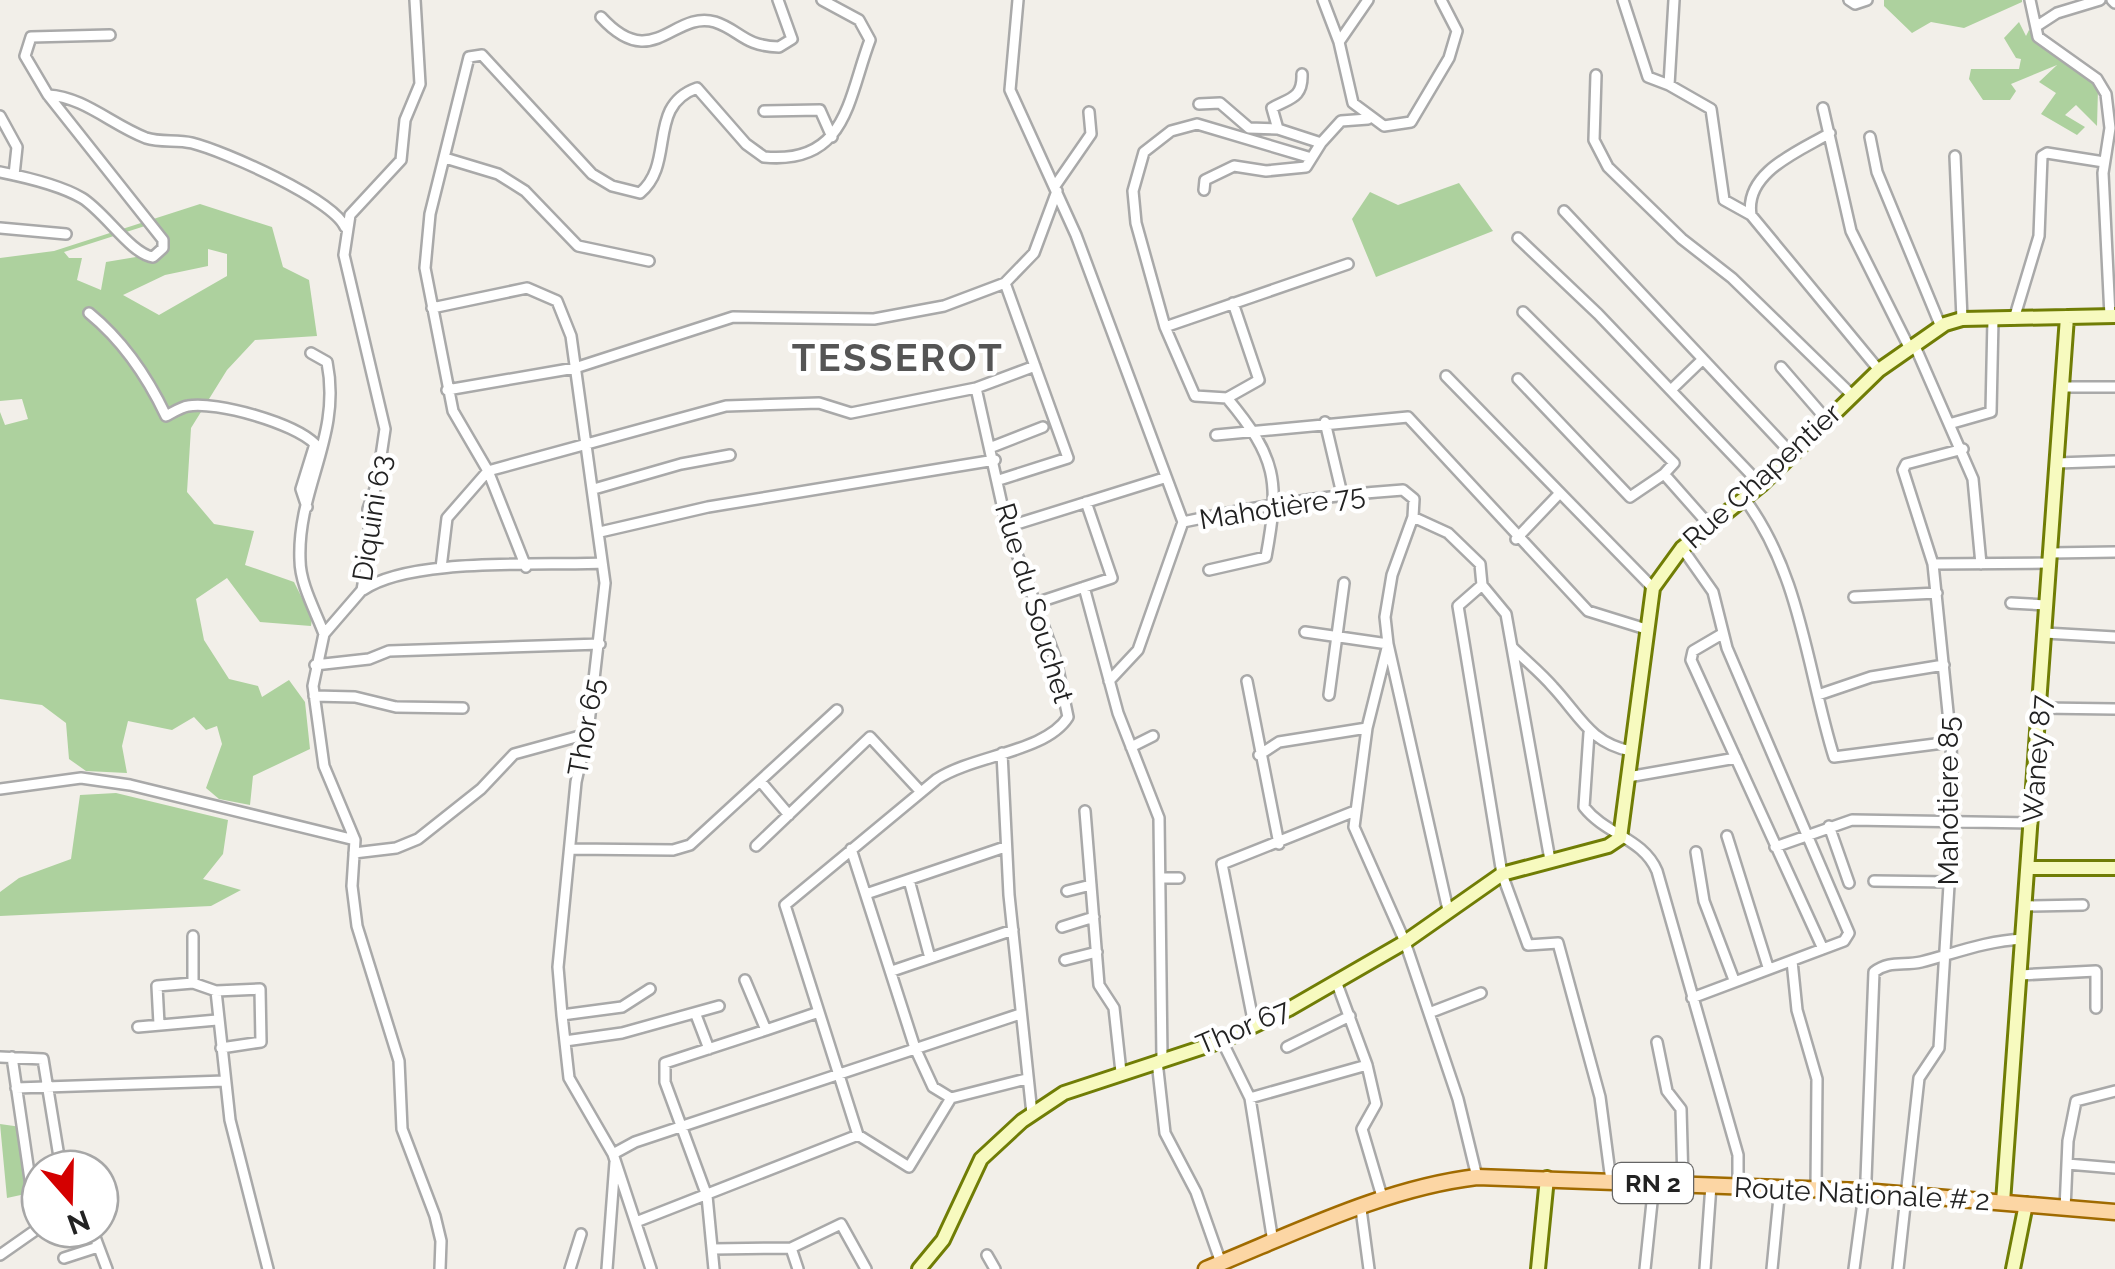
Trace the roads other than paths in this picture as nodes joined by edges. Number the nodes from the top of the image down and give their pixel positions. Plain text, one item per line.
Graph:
1 (414, 0) edge
2 (778, 0) edge
3 (822, 0) edge
4 (1018, 0) edge
5 (1324, 0) edge
6 (1368, 0) edge
7 (1441, 0) edge
8 (1623, 0) edge
9 (1674, 0) edge
10 (1849, 0) edge
11 (1867, 0) edge
12 (2030, 0) edge
13 (2100, 0) edge
14 (602, 17) dead end
15 (2037, 26) junction
16 (110, 36) dead end
17 (1339, 42) junction
18 (1302, 74) dead end
19 (1596, 75) dead end
20 (1669, 84) junction
21 (48, 95) junction
22 (1353, 103) junction
23 (1199, 104) dead end
24 (1824, 108) dead end
25 (764, 111) dead end
26 (1089, 112) dead end
27 (0, 116) edge
28 (1376, 121) junction
29 (1341, 122) junction
30 (1278, 129) junction
31 (1830, 133) junction
32 (832, 137) junction
33 (1870, 137) dead end
34 (1321, 143) junction
35 (1956, 156) dead end
36 (1308, 157) junction
37 (445, 158) junction
38 (2104, 162) junction
39 (0, 172) edge
40 (14, 174) junction
41 (1056, 188) junction
42 (1204, 190) dead end
43 (1564, 212) dead end
44 (1751, 215) junction
45 (0, 228) edge
46 (346, 230) junction
47 (66, 234) dead end
48 (1518, 238) dead end
49 (650, 261) dead end
50 (1348, 264) dead end
51 (1006, 283) junction
52 (1233, 303) junction
53 (432, 308) junction
54 (1523, 312) dead end
55 (88, 314) dead end
56 (2113, 316) edge
57 (2066, 317) junction
58 (1962, 319) junction
59 (1993, 319) junction
60 (2014, 319) junction
61 (1165, 327) junction
62 (1941, 327) junction
63 (1911, 346) junction
64 (310, 353) dead end
65 (1700, 361) junction
66 (1036, 366) junction
67 (1780, 367) dead end
68 (576, 368) junction
69 (1880, 370) junction
70 (1446, 376) dead end
71 (1518, 378) dead end
72 (2061, 387) junction
73 (2115, 387) edge
74 (976, 388) junction
75 (1672, 389) junction
76 (447, 390) junction
77 (1852, 395) junction
78 (1227, 398) junction
79 (1826, 419) junction
80 (1325, 422) junction
81 (1949, 424) junction
82 (1043, 428) dead end
83 (1253, 430) junction
84 (1216, 435) dead end
85 (588, 446) junction
86 (992, 447) junction
87 (1963, 450) junction
88 (1793, 454) junction
89 (730, 455) dead end
90 (995, 460) junction
91 (2115, 462) edge
92 (2056, 464) junction
93 (488, 471) junction
94 (1664, 474) junction
95 (1164, 478) junction
96 (999, 480) junction
97 (1760, 484) junction
98 (594, 489) junction
99 (1342, 494) junction
100 (1558, 495) junction
101 (1744, 498) junction
102 (1086, 502) junction
103 (1276, 502) junction
104 (306, 506) junction
105 (1413, 518) junction
106 (1183, 522) junction
107 (1710, 526) junction
108 (1007, 527) junction
109 (600, 532) junction
110 (1516, 539) junction
111 (1682, 548) junction
112 (2115, 552) edge
113 (2050, 558) junction
114 (601, 562) junction
115 (1933, 564) junction
116 (1981, 564) junction
117 (526, 566) junction
118 (440, 568) junction
119 (1209, 570) dead end
120 (1344, 584) dead end
121 (1482, 585) junction
122 (1084, 587) junction
123 (1654, 588) junction
124 (362, 590) junction
125 (1937, 593) junction
126 (1854, 597) dead end
127 (1036, 603) junction
128 (2010, 603) dead end
129 (2048, 606) junction
130 (1646, 629) junction
131 (1305, 632) dead end
132 (2045, 633) junction
133 (324, 634) junction
134 (1722, 634) junction
135 (1338, 637) junction
136 (2115, 637) edge
137 (600, 644) junction
138 (1388, 644) junction
139 (1513, 648) junction
140 (315, 665) junction
141 (1944, 666) junction
142 (1109, 681) junction
143 (1247, 681) dead end
144 (1329, 694) dead end
145 (1818, 695) junction
146 (314, 696) junction
147 (463, 708) dead end
148 (2041, 708) junction
149 (2115, 709) edge
150 (838, 710) dead end
151 (1367, 728) junction
152 (1589, 733) junction
153 (587, 734) junction
154 (1153, 736) dead end
155 (1951, 742) junction
156 (1131, 746) junction
157 (1632, 750) junction
158 (1002, 753) junction
159 (1258, 755) junction
160 (1736, 758) junction
161 (1628, 778) junction
162 (761, 782) junction
163 (0, 789) edge
164 (921, 792) junction
165 (1085, 811) dead end
166 (1355, 811) junction
167 (789, 815) junction
168 (1953, 820) junction
169 (2032, 823) junction
170 (1829, 826) junction
171 (1808, 835) junction
172 (1728, 836) dead end
173 (1620, 838) junction
174 (355, 840) junction
175 (1279, 844) junction
176 (756, 846) dead end
177 (1006, 847) junction
178 (1775, 847) junction
179 (570, 849) junction
180 (851, 849) junction
181 (1696, 852) dead end
182 (354, 853) junction
183 (1550, 860) junction
184 (2029, 868) junction
185 (2115, 868) edge
186 (1502, 874) junction
187 (1160, 878) junction
188 (1179, 878) dead end
189 (909, 880) junction
190 (1874, 880) dead end
191 (1950, 882) junction
192 (1849, 883) dead end
193 (1091, 885) junction
194 (1067, 890) dead end
195 (866, 894) junction
196 (2083, 904) dead end
197 (2025, 906) junction
198 (1448, 910) junction
199 (1094, 917) junction
200 (1062, 927) dead end
201 (1013, 930) junction
202 (193, 936) dead end
203 (2023, 939) junction
204 (1405, 942) junction
205 (1823, 950) junction
206 (1096, 952) junction
207 (1944, 953) junction
208 (930, 958) junction
209 (1064, 960) dead end
210 (1792, 961) junction
211 (1768, 967) junction
212 (892, 971) junction
213 (2020, 975) junction
214 (744, 980) dead end
215 (1336, 980) junction
216 (1734, 980) junction
217 (193, 982) junction
218 (650, 989) dead end
219 (216, 991) junction
220 (1482, 993) dead end
221 (1692, 998) junction
222 (719, 1006) dead end
223 (2096, 1008) dead end
224 (816, 1013) junction
225 (1429, 1013) junction
226 (696, 1014) junction
227 (1020, 1014) junction
228 (562, 1015) junction
229 (1350, 1016) junction
230 (217, 1020) junction
231 (159, 1024) junction
232 (1254, 1025) junction
233 (138, 1027) dead end
234 (766, 1030) junction
235 (1222, 1040) junction
236 (565, 1041) junction
237 (1656, 1042) dead end
238 (1287, 1047) dead end
239 (220, 1048) junction
240 (916, 1048) junction
241 (708, 1049) junction
242 (6, 1057) edge
243 (1160, 1060) junction
244 (1367, 1065) junction
245 (1121, 1072) junction
246 (838, 1074) junction
247 (1026, 1079) junction
248 (225, 1081) junction
249 (46, 1085) junction
250 (16, 1088) junction
251 (2115, 1091) edge
252 (951, 1098) junction
253 (1250, 1098) junction
254 (1032, 1114) junction
255 (681, 1127) junction
256 (858, 1135) junction
257 (25, 1149) edge
258 (57, 1149) edge
259 (615, 1157) junction
260 (2067, 1164) junction
261 (2115, 1168) edge
262 (1478, 1177) junction
263 (1548, 1178) junction
264 (1611, 1181) junction
265 (1654, 1183) junction
266 (1683, 1183) junction
267 (1711, 1185) junction
268 (1738, 1186) junction
269 (1780, 1187) junction
270 (1816, 1188) junction
271 (1863, 1191) junction
272 (1906, 1194) junction
273 (706, 1196) junction
274 (1383, 1200) junction
275 (2003, 1202) junction
276 (2026, 1204) junction
277 (2065, 1208) junction
278 (1361, 1209) junction
279 (2115, 1212) edge
280 (636, 1222) junction
281 (581, 1234) dead end
282 (20, 1241) edge
283 (1273, 1242) junction
284 (791, 1248) junction
285 (90, 1249) edge
286 (713, 1249) junction
287 (987, 1255) dead end
288 (0, 1256) edge
289 (64, 1258) dead end
290 (1222, 1263) junction
291 (268, 1269) edge
292 (440, 1269) edge
293 (570, 1269) edge
294 (607, 1269) edge
295 (651, 1269) edge
296 (714, 1269) edge
297 (798, 1269) edge
298 (866, 1269) edge
299 (919, 1269) edge
300 (995, 1269) edge
301 (1206, 1269) edge
302 (1369, 1269) edge
303 (1538, 1269) edge
304 (1645, 1269) edge
305 (1705, 1269) edge
306 (1772, 1269) edge
307 (1854, 1269) edge
308 (1898, 1269) edge
309 (2013, 1269) edge

1 - 46 street
2 - 14 street
3 - 32 street
4 - 41 street, Mahotière 75
5 - 17 street
6 - 17 street
7 - 28 street
8 - 20 street
9 - 20 street
10 - 11 street
12 - 15 street
13 - 15 street
15 - 38 street
16 - 21 street
17 - 22 street
18 - 30 street
19 - 77 street
20 - 44 street
21 - 40 street
21 - 46 street
22 - 28 street
22 - 29 street
23 - 30 street
24 - 31 street
25 - 32 street
26 - 41 street
27 - 40 street
28 - 29 street
29 - 34 street
30 - 34 street
31 - 44 street
31 - 63 street
32 - 37 street
33 - 62 street
34 - 36 street
35 - 58 street
36 - 42 street
36 - 61 street
37 - 49 street
37 - 53 street
38 - 56 street
38 - 60 street
39 - 40 street
41 - 51 street
41 - 95 street, Mahotière 75
43 - 65 street
44 - 69 street
45 - 47 street
46 - 124 street, Diquini 63
48 - 75 street
50 - 52 street
51 - 66 street
51 - 68 street
52 - 61 street
52 - 78 street
53 - 68 street, Thor 65
53 - 76 street
54 - 94 street
55 - 104 street
56 - 57 street, Rue Chapentier
57 - 60 street, Rue Chapentier
57 - 72 street, Waney 87
58 - 59 street, Rue Chapentier
58 - 62 street, Rue Chapentier
59 - 60 street, Rue Chapentier
59 - 81 street
61 - 78 street
62 - 63 street, Rue Chapentier
63 - 69 street, Rue Chapentier
63 - 81 street
64 - 104 street
65 - 75 street
65 - 88 street
66 - 74 street
66 - 96 street
67 - 79 street
68 - 76 street
68 - 85 street, Thor 65
69 - 77 street, Rue Chapentier
70 - 100 street
71 - 94 street
72 - 73 street
72 - 92 street, Waney 87
74 - 85 street
74 - 86 street, Rue du Souchet
75 - 97 street
76 - 93 street
77 - 79 street, Rue Chapentier
78 - 83 street
79 - 88 street, Rue Chapentier
80 - 83 street
80 - 99 street
80 - 110 street
81 - 87 street
82 - 86 street
83 - 84 street
83 - 103 street
85 - 93 street
85 - 98 street, Thor 65
86 - 90 street, Rue du Souchet
87 - 115 street, Mahotiere 85
87 - 116 street
88 - 97 street, Rue Chapentier
89 - 98 street
90 - 96 street, Rue du Souchet
90 - 109 street
91 - 92 street
92 - 113 street, Waney 87
93 - 117 street
93 - 118 street
94 - 107 street
95 - 102 street
95 - 106 street, Mahotière 75
96 - 108 street, Rue du Souchet
97 - 101 street, Rue Chapentier
98 - 109 street, Thor 65
99 - 103 street, Mahotière 75
99 - 105 street, Mahotière 75
100 - 110 street
100 - 123 street
101 - 107 street, Rue Chapentier
101 - 145 street
102 - 108 street
102 - 122 street
103 - 106 street, Mahotière 75
103 - 119 street
104 - 133 street
105 - 121 street
105 - 138 street
106 - 142 street
107 - 111 street, Rue Chapentier
108 - 127 street, Rue du Souchet
109 - 114 street, Thor 65
110 - 130 street
111 - 123 street, Rue Chapentier
111 - 134 street
112 - 113 street
113 - 116 street
113 - 129 street, Waney 87
114 - 117 street
114 - 137 street, Thor 65
115 - 116 street
115 - 125 street, Mahotiere 85
117 - 118 street
118 - 124 street
120 - 135 street
121 - 139 street
121 - 186 street
122 - 127 street
122 - 142 street
123 - 130 street, Rue Chapentier
124 - 133 street, Diquini 63
125 - 126 street
125 - 141 street, Mahotiere 85
127 - 158 street, Rue du Souchet
128 - 129 street
129 - 132 street, Waney 87
130 - 157 street, Rue Chapentier
131 - 135 street
132 - 136 street
132 - 148 street, Waney 87
133 - 140 street, Diquini 63
134 - 160 street
134 - 171 street
135 - 138 street
135 - 144 street
137 - 140 street
137 - 153 street, Thor 65
138 - 151 street
138 - 198 street
139 - 152 street
139 - 183 street
140 - 146 street, Diquini 63
141 - 145 street
141 - 155 street, Mahotiere 85
142 - 156 street
143 - 159 street
145 - 155 street
146 - 147 street
146 - 174 street, Diquini 63
148 - 149 street
148 - 169 street, Waney 87
150 - 162 street
151 - 159 street
151 - 166 street
152 - 157 street
152 - 173 street
153 - 179 street, Thor 65
153 - 182 street
154 - 156 street
155 - 168 street, Mahotiere 85
156 - 187 street
157 - 161 street, Rue Chapentier
158 - 164 street, Rue du Souchet
158 - 177 street
159 - 175 street
160 - 161 street
160 - 178 street
161 - 173 street, Rue Chapentier
162 - 167 street
162 - 179 street
163 - 174 street
164 - 167 street
164 - 180 street, Rue du Souchet
165 - 193 street
166 - 175 street
166 - 204 street
167 - 176 street
168 - 169 street
168 - 170 street
168 - 191 street, Mahotiere 85
169 - 184 street, Waney 87
170 - 171 street
170 - 192 street
171 - 178 street
171 - 205 street
172 - 211 street
173 - 183 street, Thor 67
173 - 221 street
174 - 182 street, Diquini 63
175 - 232 street
177 - 189 street
177 - 201 street
178 - 205 street
179 - 228 street, Thor 65
180 - 195 street
180 - 224 street, Rue du Souchet
181 - 216 street
182 - 292 street, Diquini 63
183 - 186 street, Thor 67
184 - 185 street
184 - 197 street, Waney 87
186 - 198 street, Thor 67
186 - 264 street
187 - 188 street
187 - 243 street
189 - 195 street
189 - 208 street
190 - 191 street
191 - 207 street, Mahotiere 85
193 - 194 street
193 - 199 street
195 - 212 street
196 - 197 street
197 - 203 street, Waney 87
198 - 204 street, Thor 67
199 - 200 street
199 - 206 street
201 - 208 street
201 - 227 street
202 - 217 street
203 - 207 street
203 - 213 street, Waney 87
204 - 215 street, Thor 67
204 - 225 street
205 - 210 street
206 - 209 street
206 - 245 street
207 - 271 street
207 - 272 street, Mahotiere 85
208 - 212 street
210 - 211 street
210 - 270 street
211 - 216 street
212 - 240 street
213 - 223 street
213 - 275 street, Waney 87
214 - 234 street
215 - 229 street
215 - 232 street, Thor 67
216 - 221 street
217 - 219 street
217 - 231 street
218 - 228 street
219 - 230 street
219 - 239 street
220 - 225 street
221 - 268 street
222 - 226 street
224 - 234 street
224 - 246 street, Rue du Souchet
225 - 262 street
226 - 236 street
226 - 241 street
227 - 240 street
227 - 247 street
228 - 236 street, Thor 65
229 - 238 street
229 - 244 street
230 - 231 street
230 - 239 street
231 - 233 street
232 - 235 street, Thor 67
234 - 241 street
235 - 243 street, Thor 67
235 - 253 street
236 - 259 street, Thor 65
237 - 266 street
239 - 248 street
240 - 246 street
240 - 252 street
241 - 255 street
242 - 249 street
242 - 250 street
243 - 245 street, Thor 67
243 - 290 street
244 - 253 street
244 - 274 street
245 - 254 street, Thor 67
246 - 255 street
246 - 256 street, Rue du Souchet
247 - 252 street
247 - 254 street
248 - 249 street
248 - 291 street
249 - 250 street
249 - 258 street
250 - 257 street
251 - 260 street
252 - 256 street
253 - 283 street
254 - 299 street, Thor 67
255 - 259 street
255 - 273 street
256 - 273 street
259 - 280 street, Thor 65
259 - 294 street
260 - 261 street
260 - 277 street
262 - 263 main road, Route Nationale # 2 / RN 2
262 - 274 main road, Route Nationale # 2 / RN 2
263 - 264 main road, Route Nationale # 2 / RN 2
263 - 303 street
264 - 265 main road, Route Nationale # 2 / RN 2
265 - 266 main road, Route Nationale # 2 / RN 2
265 - 304 street
266 - 267 main road, Route Nationale # 2 / RN 2
267 - 268 main road, Route Nationale # 2 / RN 2
267 - 305 street
268 - 269 main road, Route Nationale # 2 / RN 2
269 - 270 main road, Route Nationale # 2 / RN 2
269 - 306 street
270 - 271 main road, Route Nationale # 2 / RN 2
271 - 272 main road, Route Nationale # 2 / RN 2
271 - 307 street
272 - 275 main road, Route Nationale # 2 / RN 2
272 - 308 street, Mahotiere 85
273 - 280 street
273 - 286 street
274 - 278 main road, Route Nationale # 2 / RN 2
275 - 276 main road, Route Nationale # 2 / RN 2
276 - 277 main road, Route Nationale # 2 / RN 2
276 - 309 street
277 - 279 main road, Route Nationale # 2 / RN 2
278 - 283 main road, Route Nationale # 2 / RN 2
278 - 302 street
280 - 295 street, Thor 65
281 - 293 street
282 - 288 street
283 - 290 main road, Route Nationale # 2 / RN 2
284 - 286 street
284 - 297 street
284 - 298 street
285 - 289 street
286 - 296 street
287 - 300 street
290 - 301 main road, Route Nationale # 2 / RN 2

